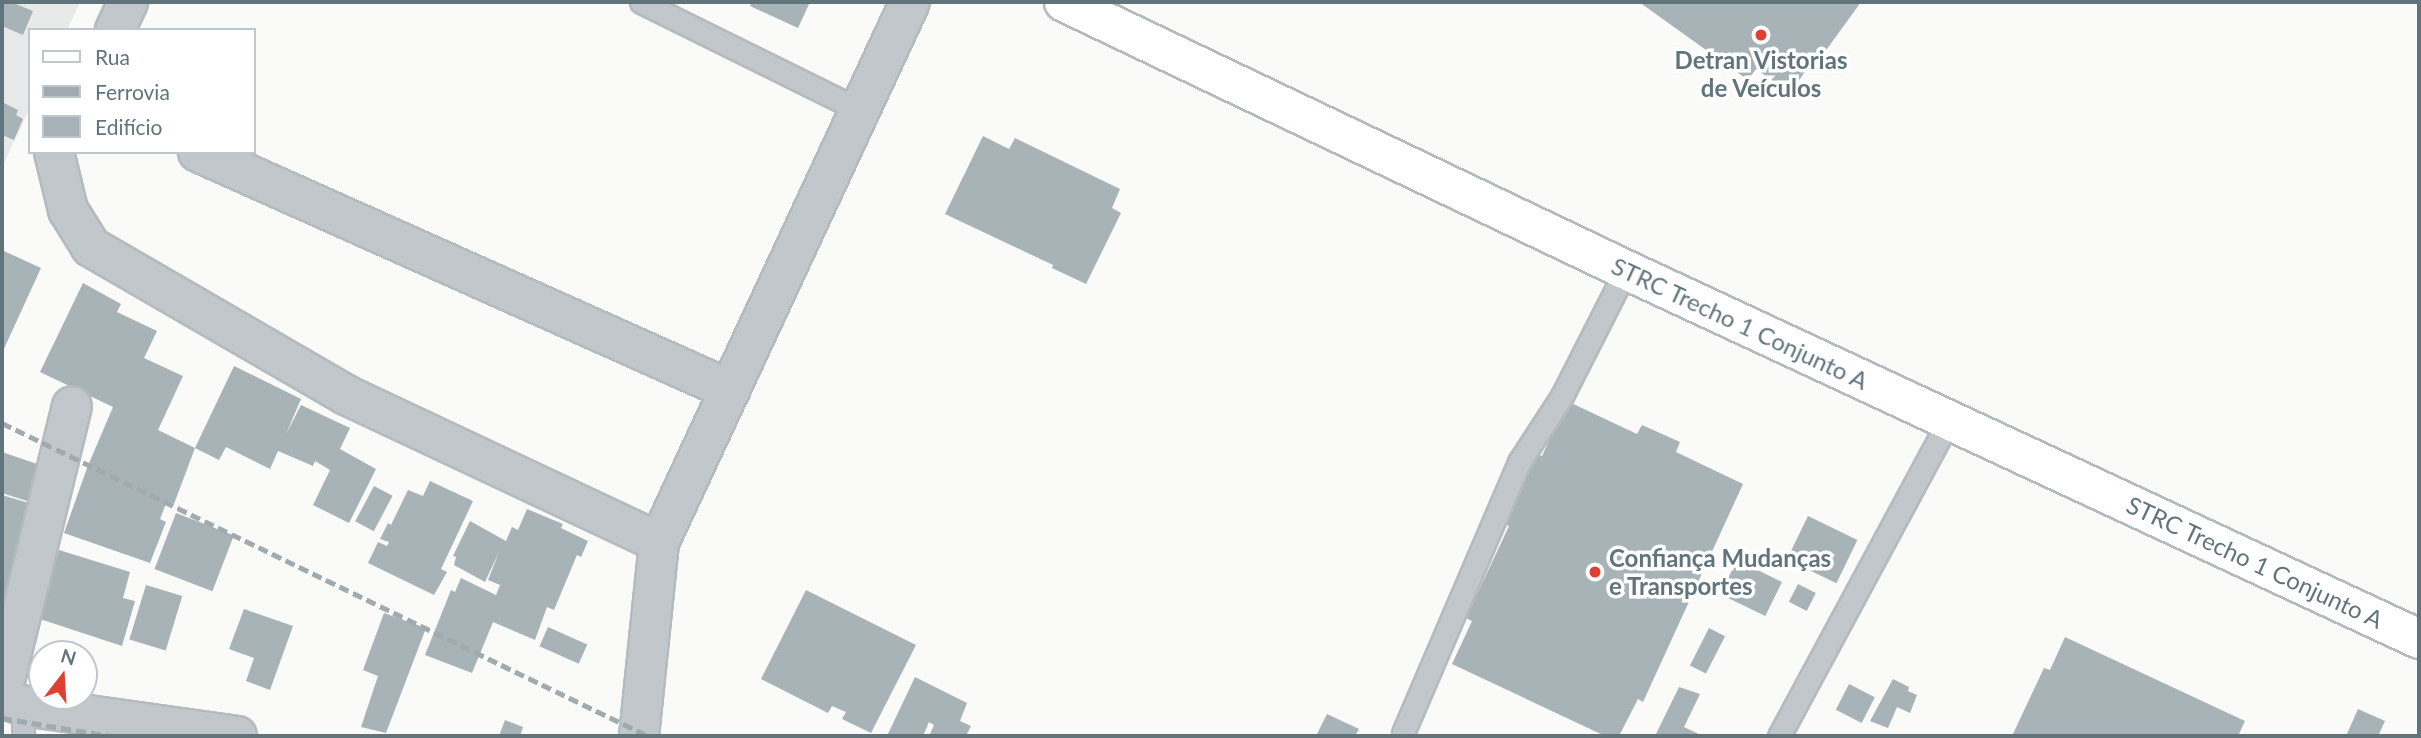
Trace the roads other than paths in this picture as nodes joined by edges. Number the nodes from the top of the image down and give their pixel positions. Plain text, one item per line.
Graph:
1 (128, 2) edge
2 (640, 2) edge
3 (910, 2) edge
4 (1064, 2) edge
5 (117, 28) edge
6 (860, 110) junction
7 (54, 154) edge
8 (202, 154) edge
9 (1626, 270) junction
10 (730, 390) junction
11 (72, 406) dead end
12 (1949, 420) junction
13 (659, 542) junction
14 (2419, 639) edge
15 (13, 708) edge
16 (1403, 733) dead end
17 (237, 736) edge
18 (639, 736) edge
19 (1779, 736) edge

1 - 5 street
2 - 6 lane
3 - 6 street
4 - 9 main road, STRC Trecho 1 Conjunto A
6 - 10 street
7 - 13 street
8 - 10 street
9 - 12 main road, STRC Trecho 1 Conjunto A
9 - 16 lane
10 - 13 street
11 - 15 street
12 - 14 main road, STRC Trecho 1 Conjunto A
12 - 19 lane
13 - 18 street
15 - 17 street

